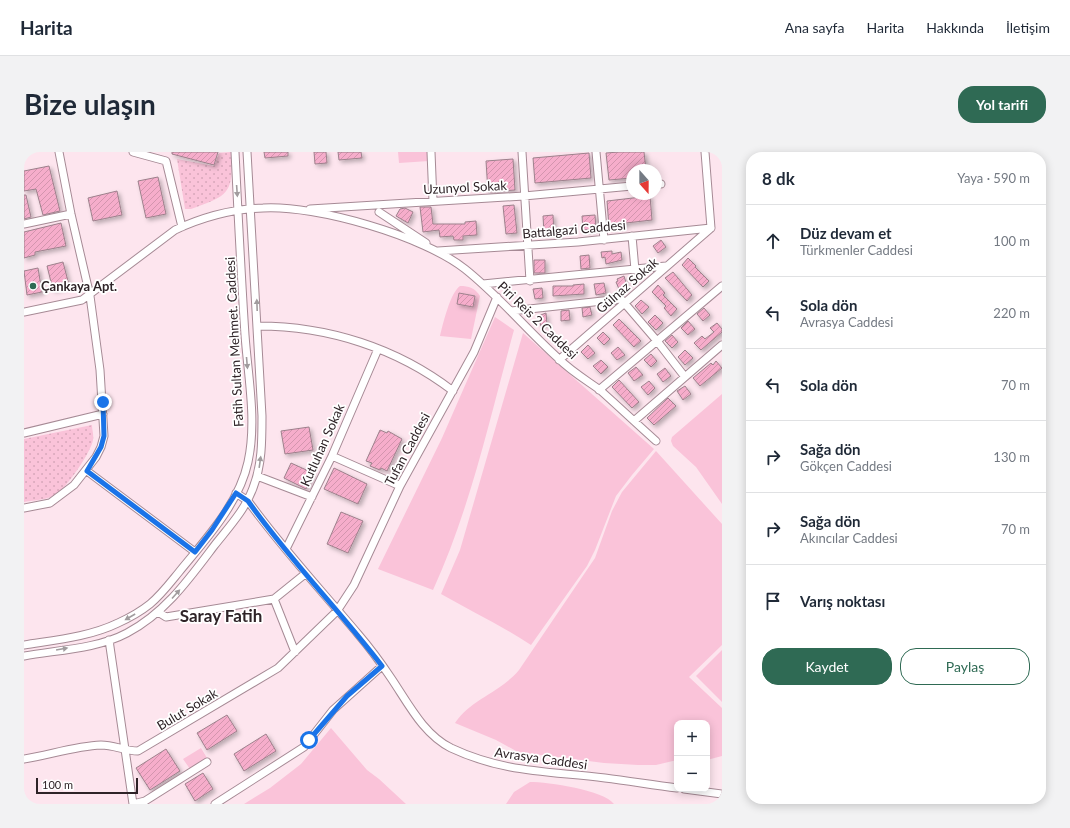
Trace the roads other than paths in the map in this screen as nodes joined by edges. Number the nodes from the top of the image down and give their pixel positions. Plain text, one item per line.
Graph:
1 (59, 152) edge
2 (133, 152) edge
3 (235, 152) edge
4 (247, 152) edge
5 (431, 152) edge
6 (522, 152) edge
7 (596, 152) edge
8 (705, 152) edge
9 (626, 187) edge
10 (599, 190) junction
11 (524, 196) junction
12 (433, 201) junction
13 (300, 209) junction
14 (245, 210) junction
15 (379, 212) dead end
16 (71, 214) junction
17 (24, 224) edge
18 (182, 227) junction
19 (711, 228) junction
20 (632, 236) junction
21 (604, 240) junction
22 (528, 245) junction
23 (438, 251) junction
24 (666, 266) junction
25 (635, 270) junction
26 (530, 281) junction
27 (483, 284) junction
28 (722, 286) edge
29 (90, 296) junction
30 (497, 297) junction
31 (625, 303) junction
32 (511, 311) junction
33 (24, 312) edge
34 (258, 326) junction
35 (657, 341) junction
36 (722, 345) edge
37 (378, 349) junction
38 (560, 360) junction
39 (685, 377) junction
40 (599, 390) junction
41 (453, 391) junction
42 (103, 414) junction
43 (634, 421) junction
44 (24, 433) edge
45 (656, 441) dead end
46 (332, 456) junction
47 (87, 471) junction
48 (257, 476) junction
49 (400, 486) junction
50 (236, 493) junction
51 (312, 497) junction
52 (248, 501) junction
53 (24, 508) edge
54 (286, 549) junction
55 (195, 552) junction
56 (305, 574) junction
57 (274, 600) junction
58 (337, 611) junction
59 (158, 612) junction
60 (109, 640) junction
61 (24, 645) edge
62 (295, 652) junction
63 (24, 656) edge
64 (382, 666) junction
65 (125, 748) junction
66 (24, 759) edge
67 (207, 762) dead end
68 (674, 788) edge
69 (707, 792) edge
70 (722, 794) edge
71 (133, 804) edge
72 (215, 804) edge

1 - 16 street
2 - 18 street
3 -> 14 street, Fatih Sultan Mehmet. Caddesi
4 - 14 street, Fatih Sultan Mehmet. Caddesi
5 - 12 street
6 - 11 street
7 - 10 street
8 - 19 street
9 - 10 street, Uzunyol Sokak
10 - 11 street, Uzunyol Sokak
10 - 21 street
11 - 12 street, Uzunyol Sokak
11 - 22 street
12 - 13 street, Uzunyol Sokak
13 - 14 street, Piri Reis 2 Caddesi
13 - 23 street, Piri Reis 2 Caddesi
14 - 18 street, Piri Reis 2 Caddesi
34 -> 14 street, Fatih Sultan Mehmet. Caddesi
14 -> 50 street, Fatih Sultan Mehmet. Caddesi
15 - 23 street, Piri Reis 2 Caddesi
16 - 17 street
16 - 29 street
18 - 29 street, Piri Reis 2 Caddesi
19 - 20 street, Battalgazi Caddesi
19 - 24 street, Gülnaz Sokak
20 - 21 street, Battalgazi Caddesi
20 - 25 street
21 - 22 street, Battalgazi Caddesi
22 - 23 street, Battalgazi Caddesi
22 - 26 street
23 - 27 street, Piri Reis 2 Caddesi
24 - 25 street
24 - 31 street, Gülnaz Sokak
25 - 26 street
26 - 27 street
27 - 30 street, Piri Reis 2 Caddesi
28 - 35 street
29 - 33 street, Piri Reis 2 Caddesi
29 - 42 street
30 - 32 street, Piri Reis 2 Caddesi
30 - 41 street, Tufan Caddesi
31 - 32 street
31 - 35 street
31 - 38 street, Gülnaz Sokak
32 - 38 street, Piri Reis 2 Caddesi
34 - 37 street
48 -> 34 street, Fatih Sultan Mehmet. Caddesi
35 - 39 street
35 - 40 street
36 - 39 street
37 - 41 street
37 - 46 street, Kutluhan Sokak
38 - 40 street, Piri Reis 2 Caddesi
39 - 43 street
40 - 43 street, Piri Reis 2 Caddesi
41 - 49 street, Tufan Caddesi
42 - 44 street
42 - 47 street
43 - 45 street, Piri Reis 2 Caddesi
46 - 49 street
46 - 51 street, Kutluhan Sokak
47 - 53 street
47 - 55 street
48 - 51 street
48 - 52 street, Fatih Sultan Mehmet. Caddesi
49 - 58 street, Tufan Caddesi
50 - 52 street, Avrasya Caddesi
50 - 55 street, Fatih Sultan Mehmet. Caddesi
51 - 54 street, Kutluhan Sokak
52 - 54 street, Avrasya Caddesi
59 -> 52 street, Fatih Sultan Mehmet. Caddesi
54 - 56 street, Avrasya Caddesi
55 -> 61 street, Fatih Sultan Mehmet. Caddesi
56 - 57 street
56 - 58 street, Avrasya Caddesi
57 - 59 street
57 - 62 street
58 - 62 street, Bulut Sokak
58 - 64 street, Avrasya Caddesi
59 - 60 street, Fatih Sultan Mehmet. Caddesi
63 -> 60 street, Fatih Sultan Mehmet. Caddesi
60 - 65 street
62 - 65 street, Bulut Sokak
64 - 68 street, Avrasya Caddesi
64 - 72 street
65 - 66 street, Bulut Sokak
65 - 71 street
67 - 71 street
69 - 70 street

